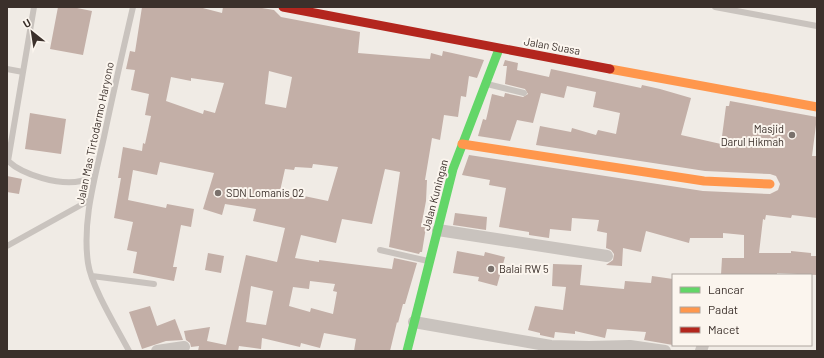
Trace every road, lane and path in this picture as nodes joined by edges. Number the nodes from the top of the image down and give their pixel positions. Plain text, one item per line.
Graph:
1 (34, 7) edge
2 (133, 7) edge
3 (283, 7) edge
4 (716, 7) edge
5 (817, 26) edge
6 (500, 49) junction
7 (7, 69) edge
8 (23, 72) junction
9 (485, 84) junction
10 (524, 93) dead end
11 (817, 107) edge
12 (462, 144) junction
13 (95, 176) junction
14 (770, 184) dead end
15 (90, 200) junction
16 (438, 230) junction
17 (7, 246) edge
18 (380, 250) dead end
19 (607, 256) dead end
20 (430, 261) junction
21 (92, 276) junction
22 (154, 284) dead end
23 (414, 322) junction
24 (184, 347) dead end
25 (589, 349) edge
26 (129, 351) edge
27 (157, 351) edge
28 (407, 351) edge
29 (665, 351) edge

1 - 8 lane
2 - 13 lane, Jalan Mas Tirtodarmo Haryono
3 - 6 street, Jalan Suasa
4 - 5 lane
6 - 9 street, Jalan Kuningan
6 - 11 street, Jalan Suasa
7 - 8 lane
8 - 13 lane
9 - 10 lane
9 - 12 street, Jalan Kuningan
12 - 14 street
12 - 16 street, Jalan Kuningan
13 - 15 lane, Jalan Mas Tirtodarmo Haryono
15 - 17 lane
15 - 21 lane, Jalan Mas Tirtodarmo Haryono
16 - 19 street
16 - 20 street, Jalan Kuningan
18 - 20 lane
20 - 23 street, Jalan Kuningan
21 - 22 lane
21 - 26 lane, Jalan Mas Tirtodarmo Haryono
23 - 25 street
23 - 28 street, Jalan Kuningan
24 - 27 street
25 - 29 street

